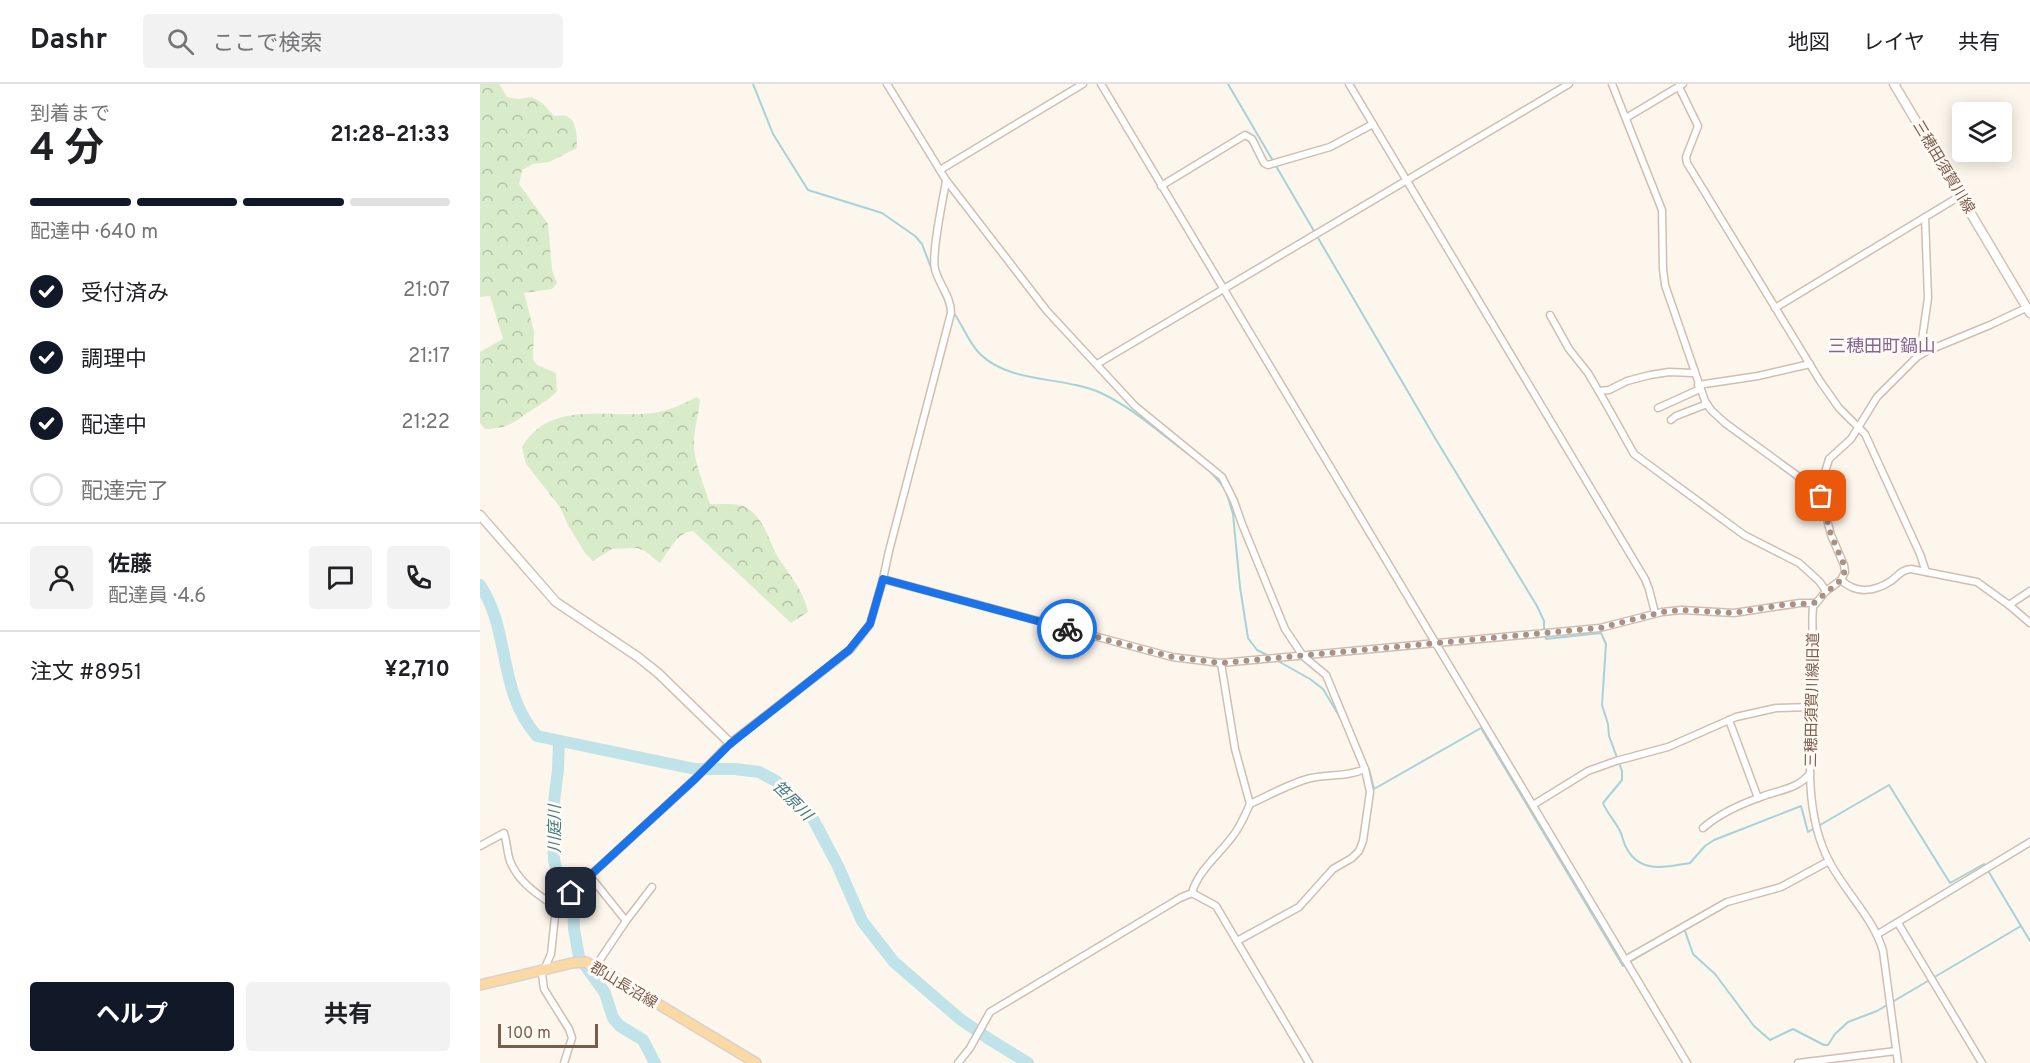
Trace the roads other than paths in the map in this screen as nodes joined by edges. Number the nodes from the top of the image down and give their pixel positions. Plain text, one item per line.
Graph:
1 (887, 84) edge
2 (1083, 84) edge
3 (1101, 84) edge
4 (1349, 84) edge
5 (1569, 84) edge
6 (1612, 84) edge
7 (1894, 84) edge
8 (1681, 85) edge
9 (1626, 118) junction
10 (1373, 124) junction
11 (940, 170) junction
12 (946, 180) junction
13 (1406, 180) junction
14 (1161, 186) junction
15 (1960, 196) junction
16 (1925, 217) junction
17 (1224, 289) junction
18 (1775, 308) junction
19 (2029, 309) edge
20 (1550, 315) dead end
21 (1920, 354) junction
22 (1097, 364) junction
23 (1810, 364) junction
24 (1694, 373) junction
25 (1699, 387) junction
26 (1599, 391) junction
27 (1707, 404) junction
28 (1658, 408) dead end
29 (1671, 420) dead end
30 (1858, 426) junction
31 (1819, 492) junction
32 (480, 515) edge
33 (1926, 572) junction
34 (883, 579) junction
35 (1841, 580) junction
36 (1826, 591) junction
37 (2030, 591) edge
38 (1814, 603) junction
39 (2009, 605) junction
40 (1655, 613) junction
41 (2030, 623) edge
42 (1435, 644) junction
43 (1304, 656) junction
44 (1221, 663) junction
45 (1813, 706) junction
46 (1729, 720) junction
47 (730, 744) junction
48 (1365, 769) junction
49 (1811, 772) junction
50 (1758, 798) junction
51 (1250, 804) junction
52 (1533, 805) junction
53 (1703, 828) dead end
54 (2029, 844) edge
55 (480, 846) edge
56 (1829, 861) junction
57 (590, 876) junction
58 (652, 887) dead end
59 (1192, 893) junction
60 (558, 905) junction
61 (626, 921) junction
62 (1898, 923) junction
63 (1878, 934) junction
64 (1237, 941) junction
65 (1625, 960) junction
66 (594, 967) junction
67 (544, 969) junction
68 (480, 985) edge
69 (1896, 1051) junction
70 (564, 1063) edge
71 (756, 1063) edge
72 (958, 1063) edge
73 (1309, 1063) edge
74 (1687, 1063) edge
75 (1798, 1063) edge
76 (1898, 1063) edge
77 (1982, 1063) edge

1 - 11 street
2 - 11 street
3 - 14 street
4 - 10 street
5 - 13 street
6 - 9 street
7 - 15 street, 三穂田須賀川線
8 - 9 street
8 - 18 street
9 - 24 street
10 - 13 street
10 - 14 street
11 - 12 street
12 - 22 street
12 - 34 street
13 - 17 street
13 - 40 street
14 - 17 street
15 - 16 street
15 - 19 street, 三穂田須賀川線
16 - 18 street
16 - 21 street
17 - 22 street
17 - 42 street
18 - 23 street
19 - 21 street
20 - 26 street
21 - 30 street
22 - 43 street
23 - 25 street
23 - 30 street
24 - 25 street
24 - 26 street
25 - 27 street
25 - 28 street
26 - 36 street
27 - 29 street
27 - 31 street
30 - 31 street
30 - 33 street
31 - 35 street
32 - 47 street
33 - 35 street
33 - 39 street
34 - 44 street
34 - 47 street
35 - 36 street
36 - 38 street
37 - 39 street
38 - 40 street
38 - 45 street, 三穂田須賀川線旧道
39 - 41 street
40 - 42 street
42 - 43 street
42 - 52 street
43 - 44 street
43 - 48 street
44 - 51 street
45 - 46 street
45 - 49 street, 三穂田須賀川線旧道
46 - 50 street
46 - 52 street
47 - 57 street
48 - 51 street
48 - 64 street
49 - 50 street
49 - 56 street, 三穂田須賀川線旧道
50 - 53 street
51 - 59 street
52 - 65 street
54 - 62 street
55 - 60 street
56 - 63 street, 三穂田須賀川線旧道
56 - 65 street
57 - 60 street
57 - 61 street
58 - 61 street
59 - 64 street
59 - 72 street
60 - 67 street
61 - 66 street
62 - 63 street
62 - 77 street
63 - 69 street, 三穂田須賀川線旧道
64 - 73 street
65 - 74 street
66 - 67 main road, 郡山長沼線
66 - 71 main road, 郡山長沼線
67 - 68 main road, 郡山長沼線
67 - 70 street
69 - 75 street
69 - 76 street, 三穂田須賀川線旧道

